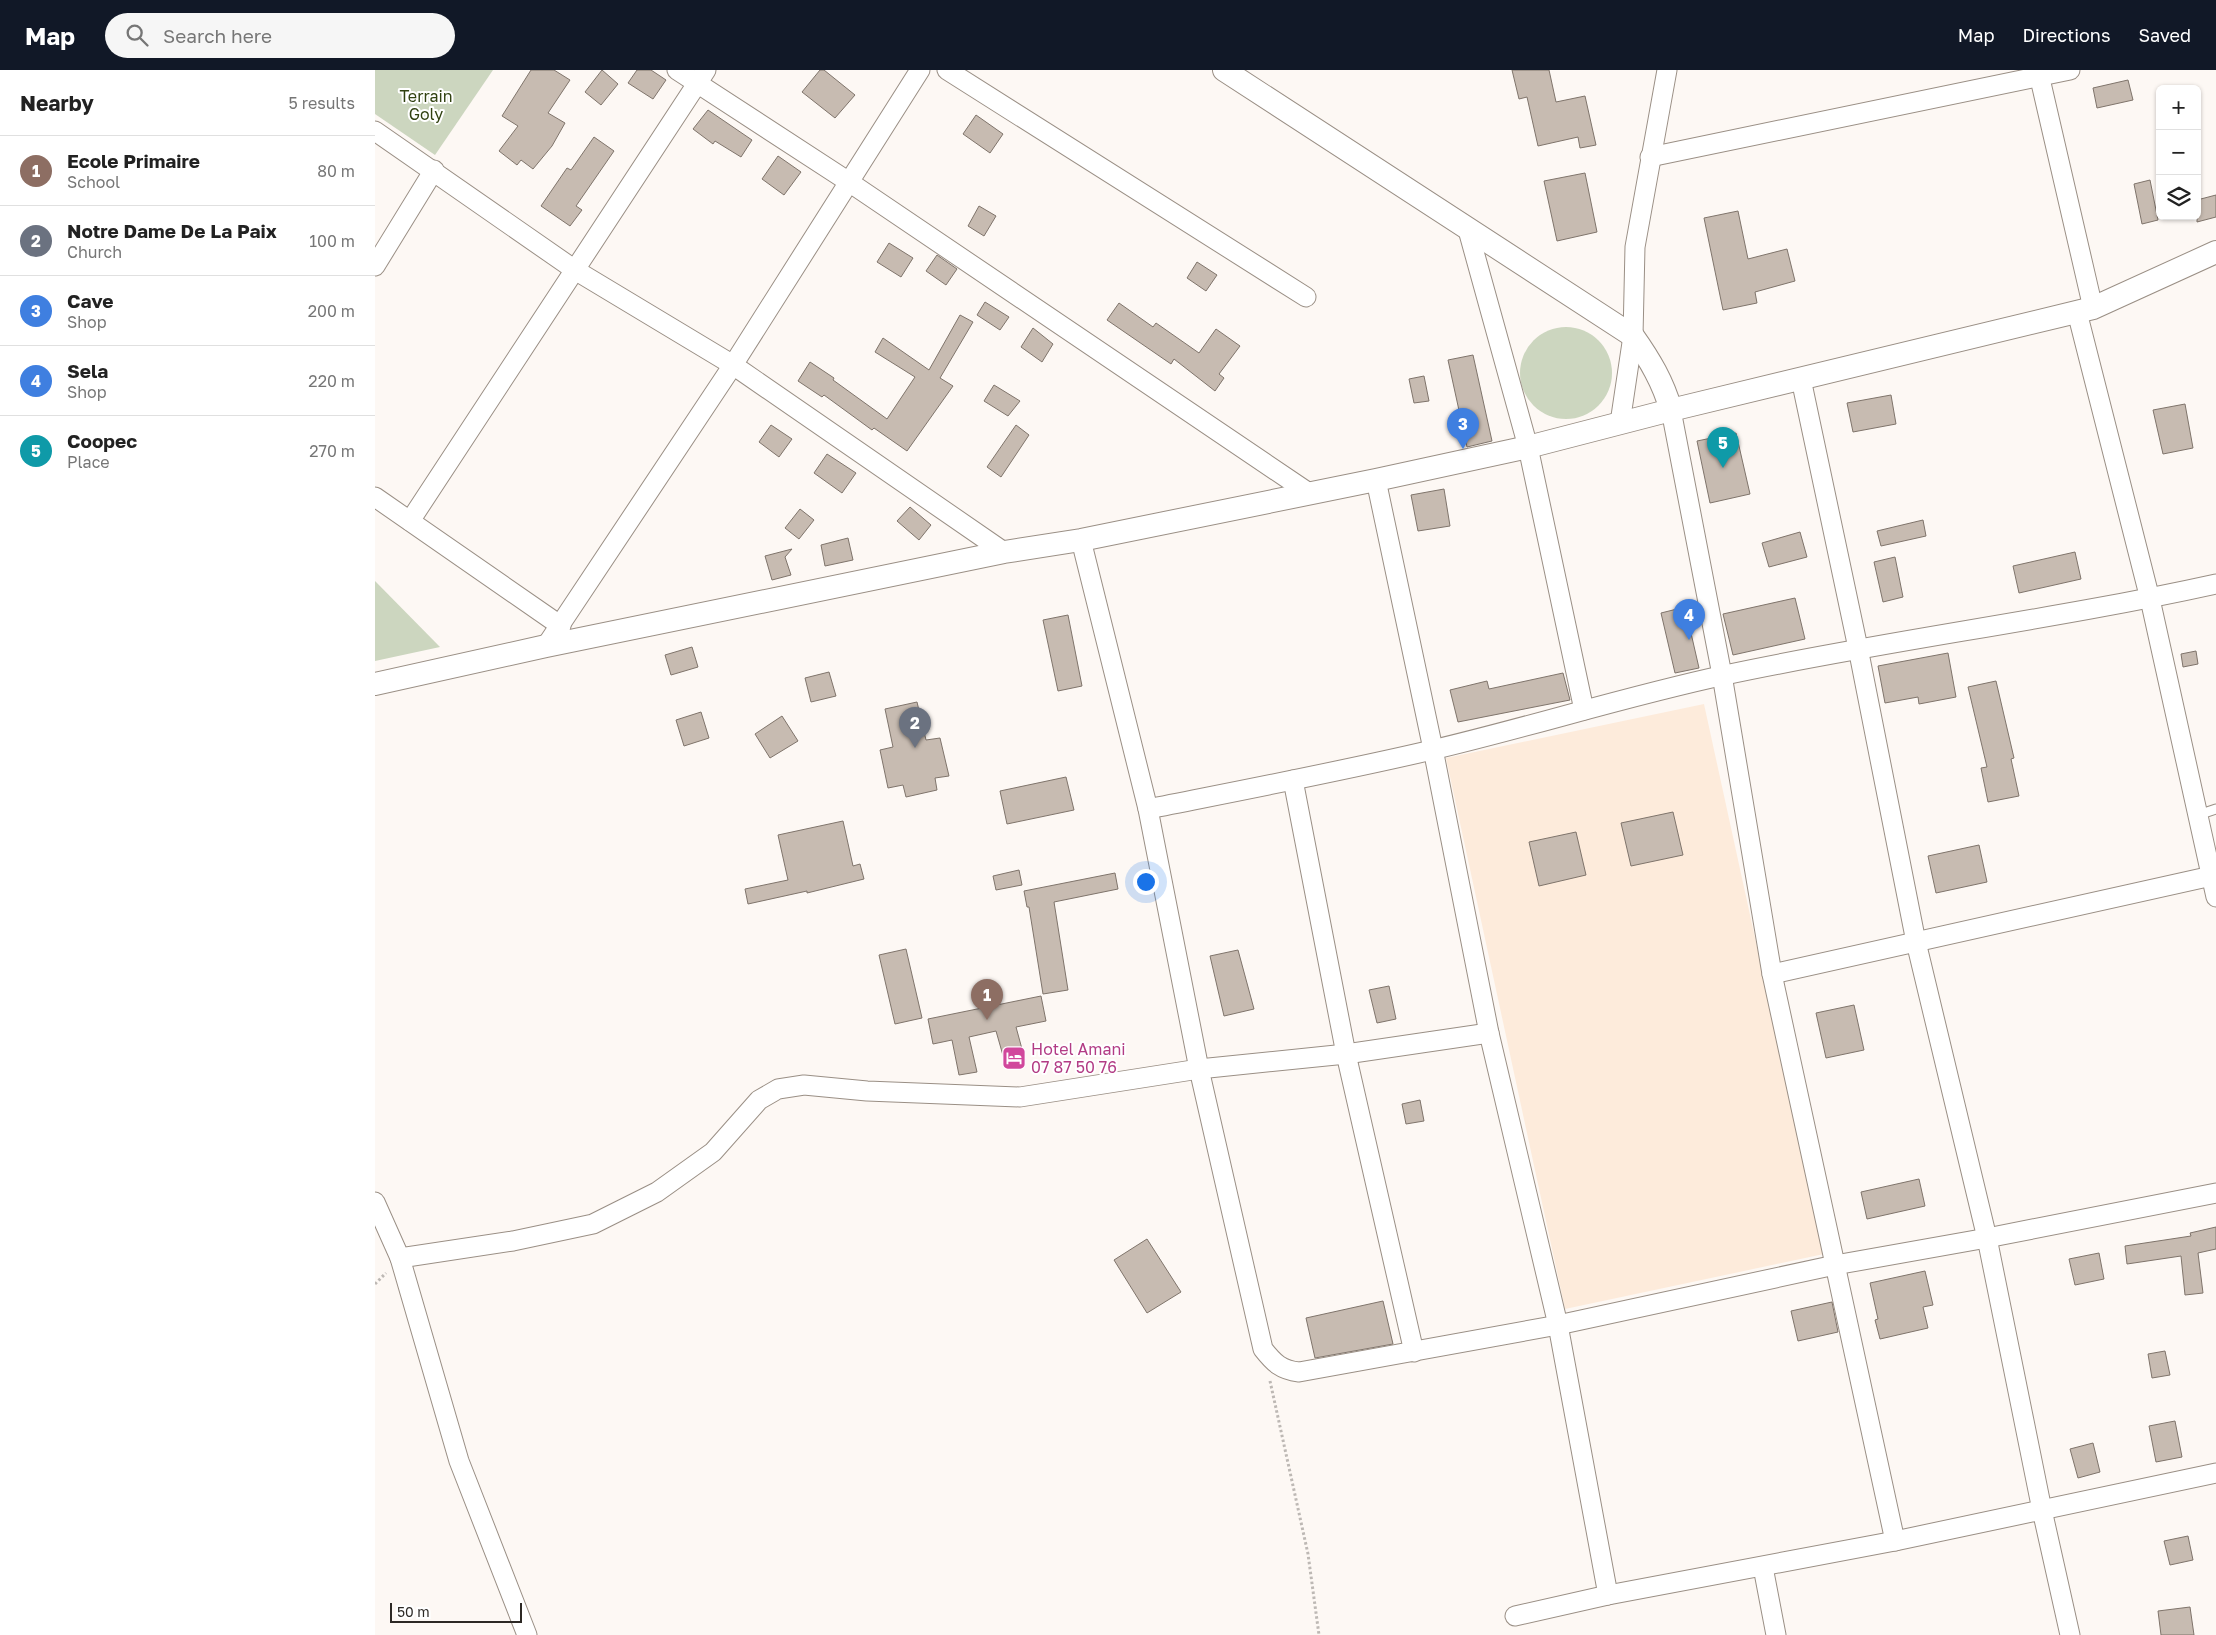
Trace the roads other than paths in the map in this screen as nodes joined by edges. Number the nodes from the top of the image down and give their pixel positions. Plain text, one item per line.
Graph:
1 (677, 70) edge
2 (921, 70) edge
3 (947, 70) edge
4 (1224, 70) edge
5 (1667, 70) edge
6 (2070, 70) edge
7 (2039, 73) edge
8 (702, 77) edge
9 (375, 131) edge
10 (1650, 157) junction
11 (434, 170) junction
12 (849, 182) junction
13 (1468, 230) junction
14 (2216, 252) edge
15 (375, 266) edge
16 (575, 270) junction
17 (1306, 297) dead end
18 (2085, 310) junction
19 (1633, 336) junction
20 (733, 366) junction
21 (1801, 379) junction
22 (1671, 410) junction
23 (1620, 423) junction
24 (1528, 447) junction
25 (1376, 480) junction
26 (1309, 493) junction
27 (375, 497) edge
28 (410, 521) junction
29 (1081, 540) junction
30 (1004, 552) junction
31 (2216, 584) edge
32 (2150, 599) junction
33 (561, 626) junction
34 (546, 646) junction
35 (1858, 648) junction
36 (1722, 676) junction
37 (375, 684) edge
38 (1584, 710) junction
39 (1433, 749) junction
40 (1293, 780) junction
41 (1148, 809) junction
42 (2216, 809) edge
43 (2198, 816) junction
44 (2214, 875) edge
45 (2216, 896) edge
46 (1916, 942) junction
47 (1772, 974) junction
48 (1489, 1033) junction
49 (1346, 1054) junction
50 (1199, 1069) junction
51 (2216, 1193) edge
52 (375, 1202) edge
53 (1987, 1238) junction
54 (400, 1258) junction
55 (1835, 1265) junction
56 (1558, 1324) junction
57 (1414, 1352) junction
58 (2216, 1473) edge
59 (2041, 1510) junction
60 (1895, 1541) junction
61 (1763, 1567) junction
62 (1608, 1596) junction
63 (1515, 1616) dead end
64 (527, 1635) edge
65 (1776, 1635) edge
66 (2070, 1635) edge

1 - 8 street
2 - 12 street
3 - 17 street
4 - 13 street
5 - 10 street
6 - 7 street
7 - 10 street
7 - 18 street
8 - 12 street
8 - 16 street
9 - 11 street
10 - 19 street
11 - 15 street
11 - 16 street
12 - 20 street
12 - 26 street
13 - 19 street
13 - 24 street
14 - 18 street
16 - 20 street
16 - 28 street
18 - 21 street
18 - 32 street
19 - 22 street
19 - 23 street
20 - 30 street
20 - 33 street
21 - 22 street
21 - 35 street
22 - 23 street
22 - 36 street
23 - 24 street
24 - 25 street
24 - 38 street
25 - 26 street
25 - 39 street
26 - 29 street
27 - 28 street
28 - 33 street
29 - 30 street
29 - 41 street
30 - 34 street
31 - 32 street
32 - 35 street
32 - 43 street
33 - 34 street
34 - 37 street
35 - 36 street
35 - 46 street
36 - 38 street
36 - 47 street
38 - 39 street
39 - 40 street
39 - 48 street
40 - 41 street
40 - 49 street
41 - 50 street
42 - 43 lane
43 - 44 street
44 - 45 street
44 - 46 street
46 - 47 street
46 - 53 street
47 - 55 street
48 - 49 street
48 - 56 street
49 - 50 street
49 - 57 street
50 - 54 street
50 - 57 street
51 - 53 street
52 - 54 street
53 - 55 street
53 - 59 street
54 - 64 street
55 - 56 street
55 - 60 street
56 - 57 street
56 - 62 street
58 - 59 street
59 - 60 street
59 - 66 street
60 - 61 street
61 - 62 street
61 - 65 street
62 - 63 street

